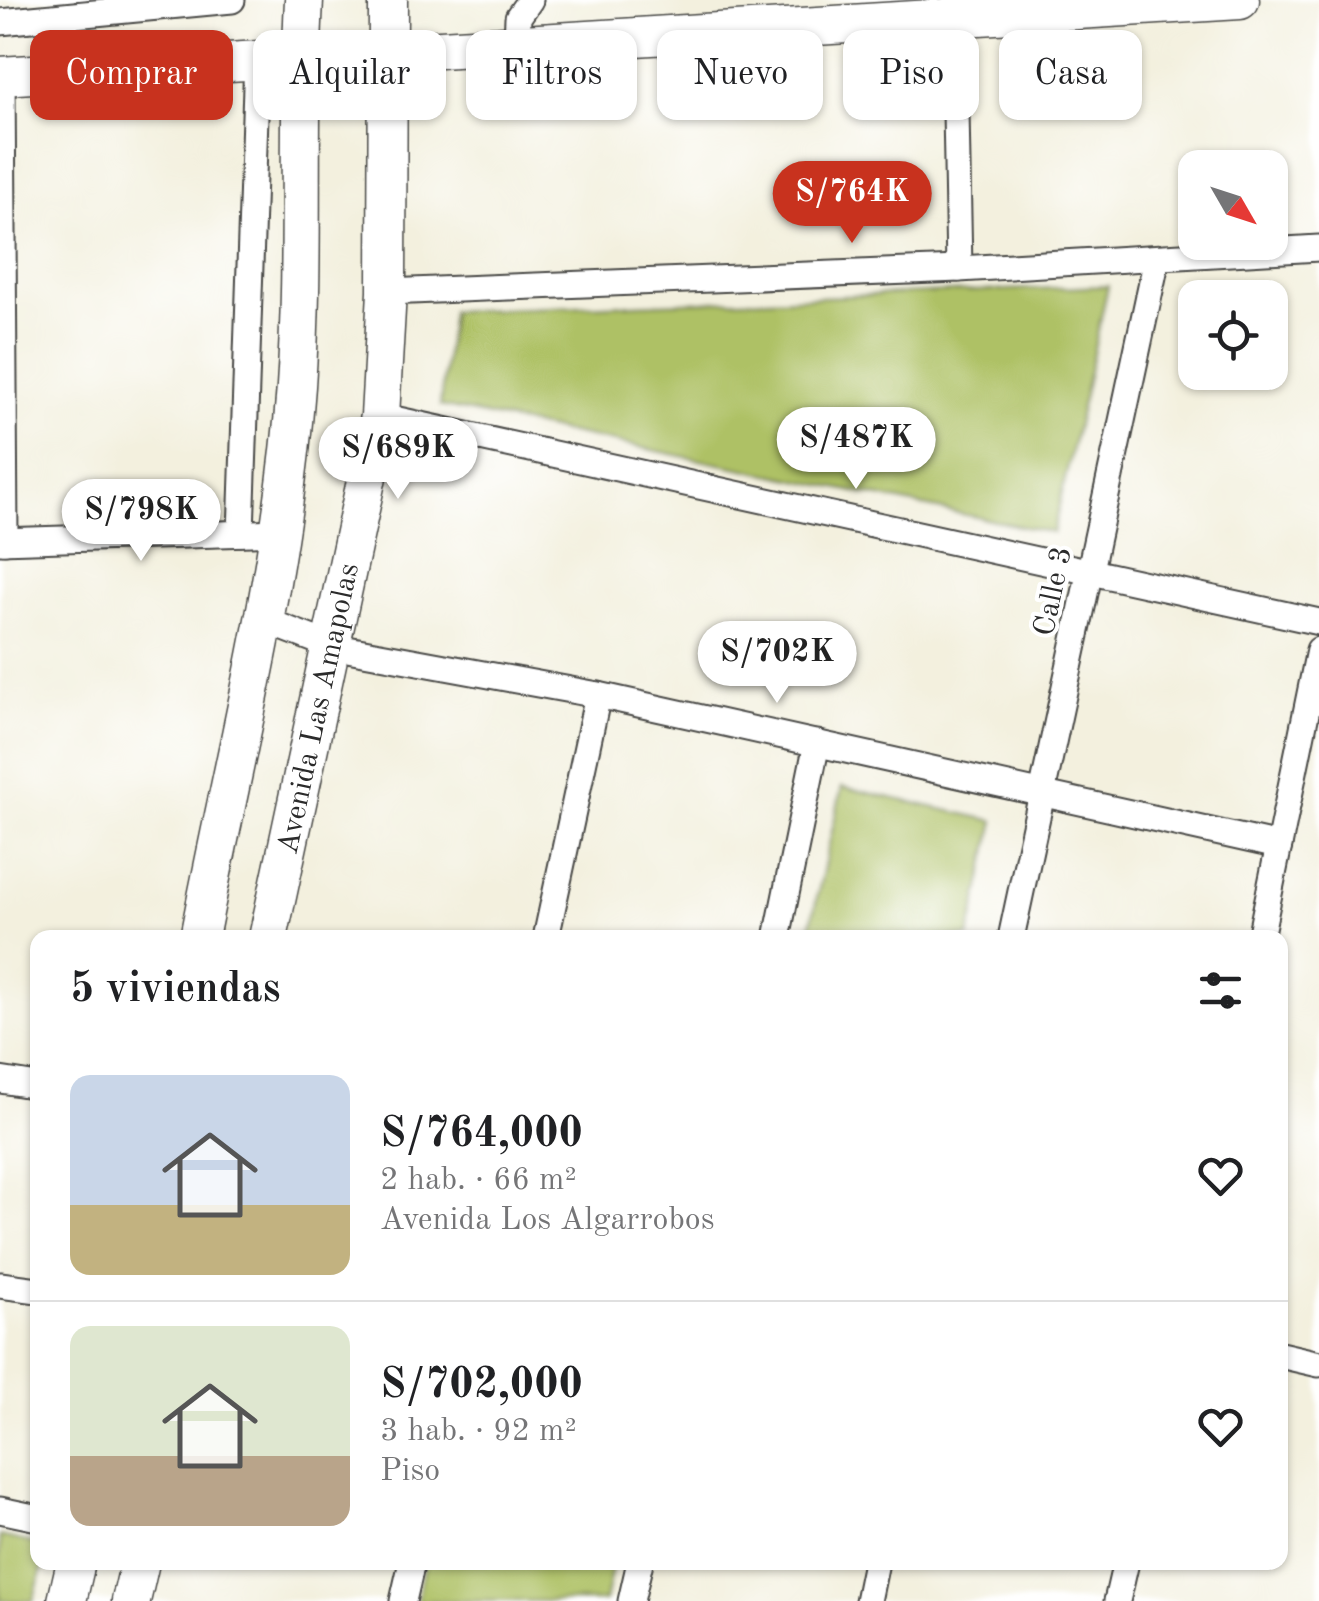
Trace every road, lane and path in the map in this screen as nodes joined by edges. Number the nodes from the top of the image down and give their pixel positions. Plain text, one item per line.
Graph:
1 (232, 0) edge
2 (304, 0) edge
3 (388, 0) edge
4 (530, 0) edge
5 (1240, 0) edge
6 (954, 9) edge
7 (862, 11) edge
8 (0, 22) edge
9 (302, 30) edge
10 (389, 30) edge
11 (517, 30) edge
12 (637, 31) edge
13 (253, 57) edge
14 (1, 76) edge
15 (256, 120) edge
16 (300, 120) edge
17 (388, 120) edge
18 (1319, 248) edge
19 (1157, 258) junction
20 (959, 269) junction
21 (387, 292) junction
22 (380, 416) junction
23 (280, 532) junction
24 (241, 533) junction
25 (2, 541) edge
26 (1089, 571) junction
27 (261, 619) junction
28 (1319, 622) edge
29 (332, 646) junction
30 (1319, 650) edge
31 (598, 695) junction
32 (816, 743) junction
33 (1042, 794) junction
34 (1279, 846) junction
35 (201, 930) edge
36 (270, 930) edge
37 (548, 930) edge
38 (779, 930) edge
39 (1012, 930) edge
40 (1262, 930) edge
41 (0, 1080) edge
42 (30, 1085) edge
43 (0, 1285) edge
44 (30, 1289) edge
45 (1288, 1357) edge
46 (1319, 1364) edge
47 (0, 1510) edge
48 (30, 1516) edge
49 (74, 1570) edge
50 (138, 1570) edge
51 (410, 1570) edge
52 (638, 1570) edge
53 (874, 1570) edge
54 (1124, 1570) edge
55 (66, 1601) edge
56 (132, 1601) edge
57 (403, 1601) edge
58 (631, 1601) edge
59 (868, 1601) edge
60 (1117, 1601) edge

1 - 8 street
2 - 9 street
3 - 10 street, Avenida Las Amapolas
4 - 11 street
5 - 6 street
6 - 7 street
6 - 20 street
7 - 12 street
13 - 14 street
14 - 25 street
15 - 24 street
16 - 23 street
17 - 21 street, Avenida Las Amapolas
18 - 19 street
19 - 20 street
19 - 26 street, Calle 3
20 - 21 street
21 - 22 street, Avenida Las Amapolas
22 - 26 street
22 - 29 street, Avenida Las Amapolas
23 - 24 street
23 - 27 street
24 - 25 street
26 - 28 street
26 - 33 street, Calle 3
27 - 29 street
27 - 35 street
29 - 31 street
29 - 36 street, Avenida Las Amapolas
30 - 34 street
31 - 32 street
31 - 37 street
32 - 33 street
32 - 38 street
33 - 34 street
33 - 39 street, Calle 3
34 - 40 street
41 - 42 street
43 - 44 street
45 - 46 street
47 - 48 street
49 - 55 street
50 - 56 street
51 - 57 street
52 - 58 street
53 - 59 street
54 - 60 street

